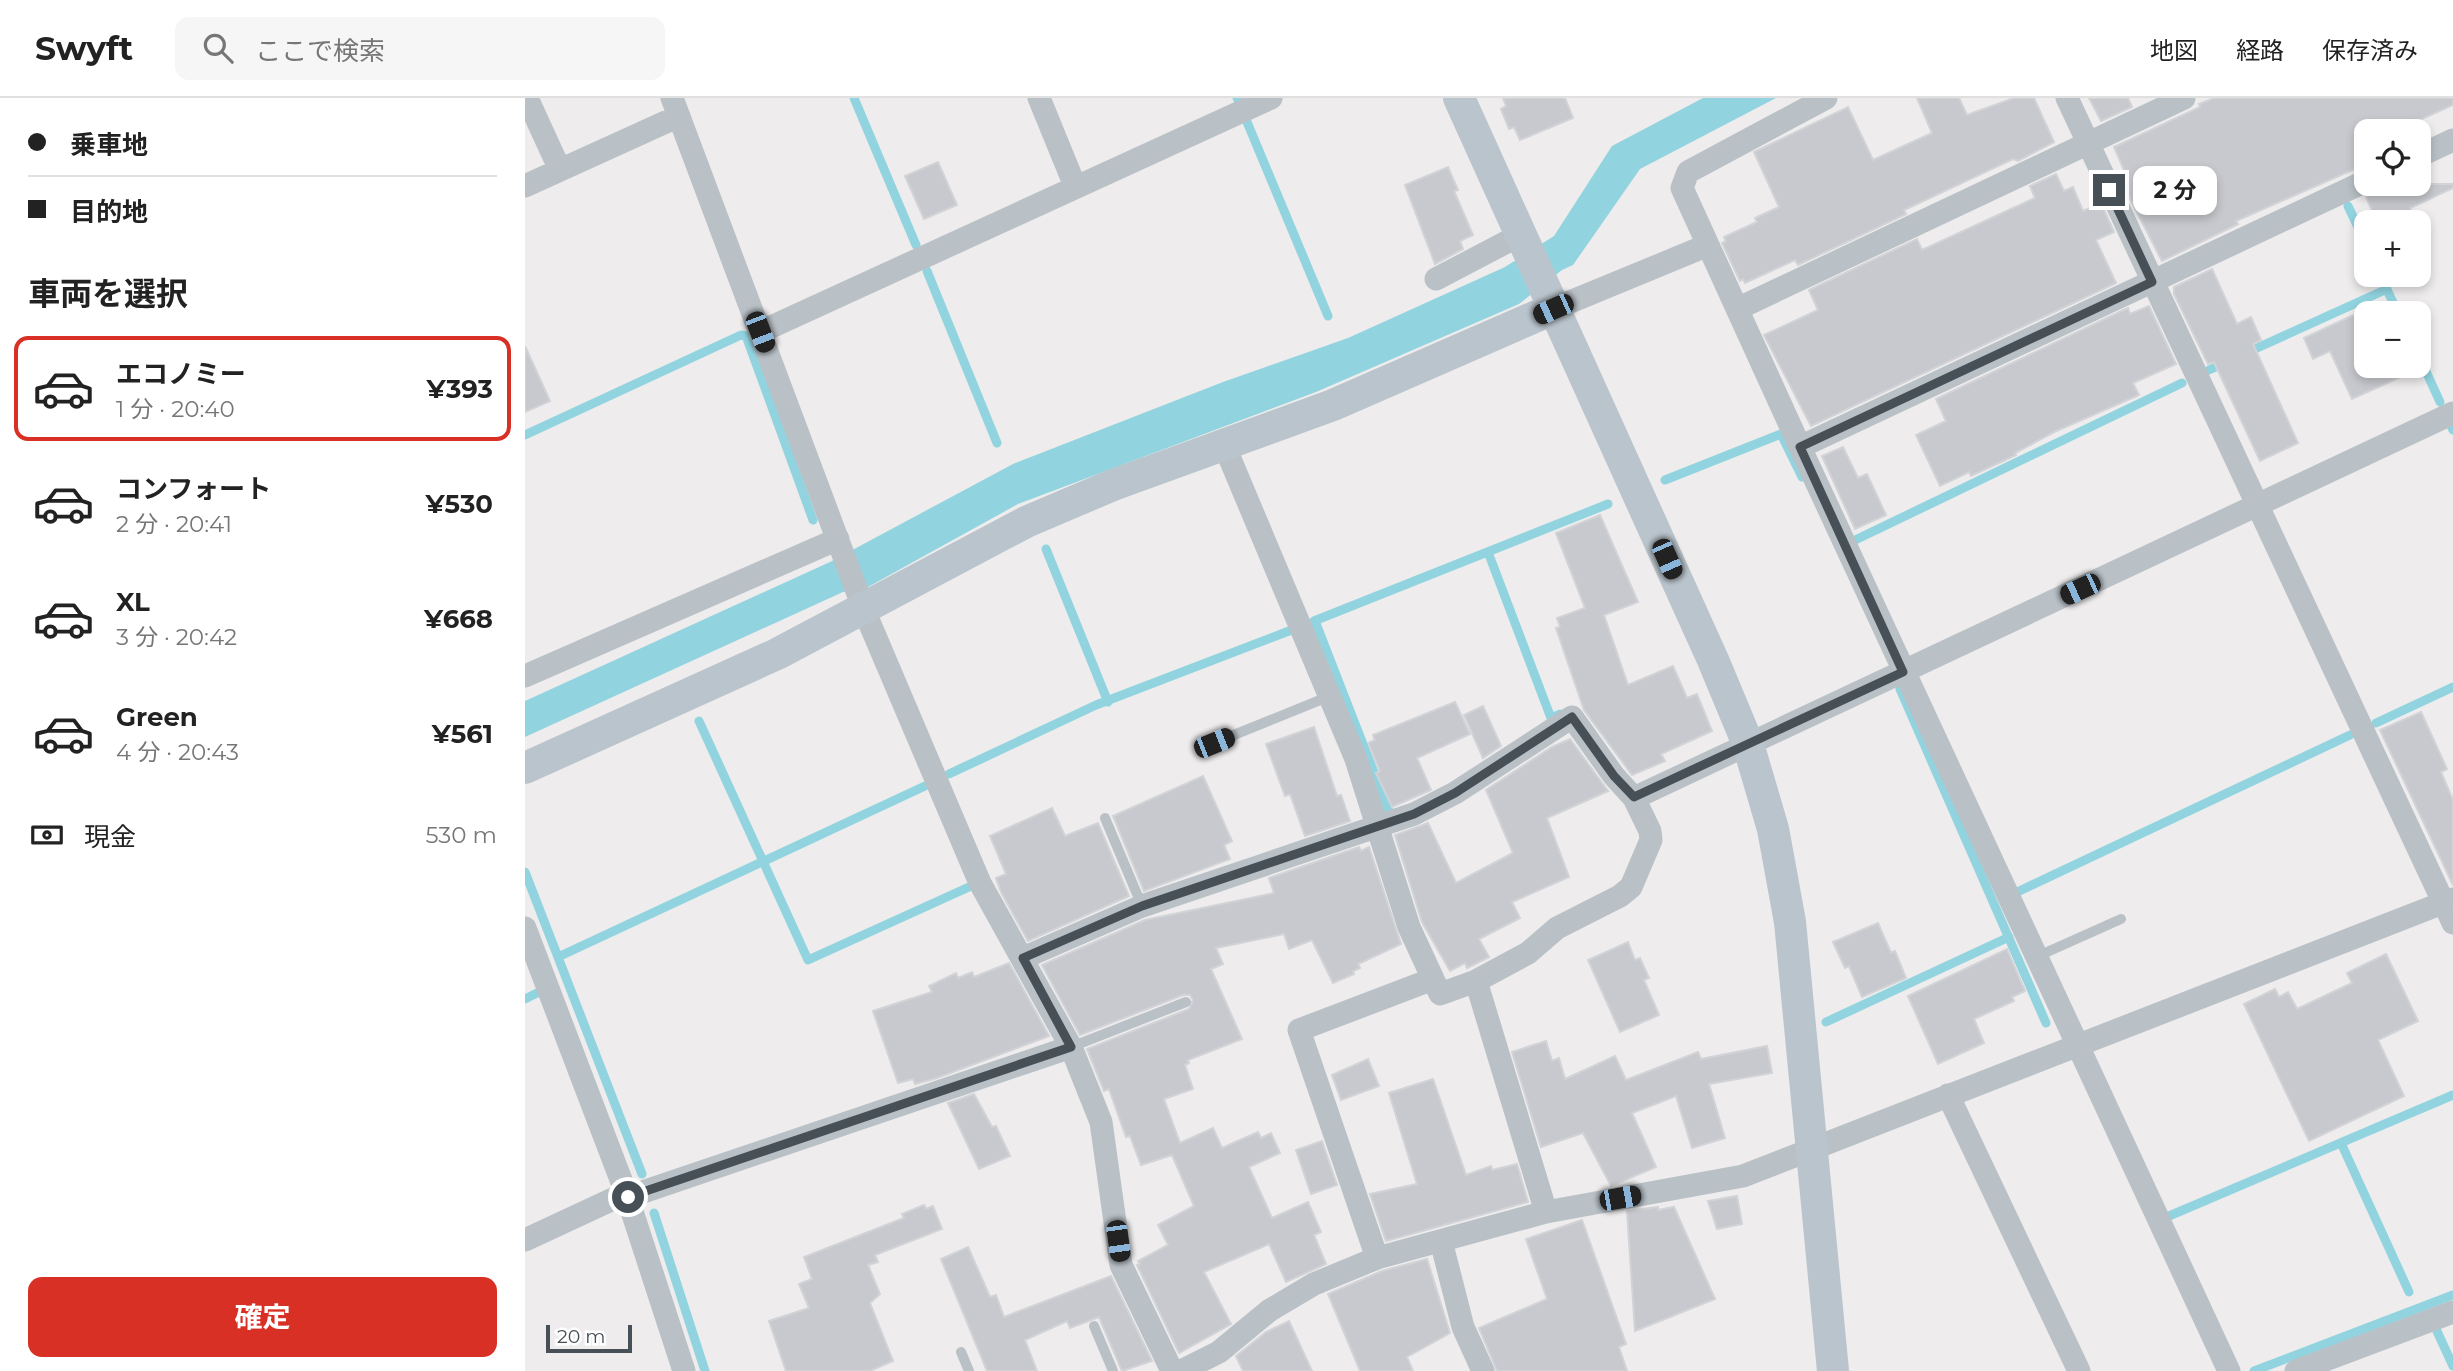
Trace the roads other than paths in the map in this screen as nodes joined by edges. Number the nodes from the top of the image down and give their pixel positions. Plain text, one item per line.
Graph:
1 (527, 98) edge
2 (1038, 98) edge
3 (1271, 98) edge
4 (1459, 98) edge
5 (1826, 98) edge
6 (2067, 98) edge
7 (2184, 98) edge
8 (675, 107) edge
9 (2453, 139) edge
10 (2087, 144) junction
11 (2431, 150) edge
12 (560, 170) junction
13 (525, 186) edge
14 (1075, 186) junction
15 (2354, 187) edge
16 (1520, 235) junction
17 (1707, 245) junction
18 (1436, 279) dead end
19 (2152, 282) junction
20 (1549, 300) junction
21 (1737, 309) junction
22 (760, 332) junction
23 (2453, 414) edge
24 (1226, 447) junction
25 (1800, 447) junction
26 (2257, 505) junction
27 (839, 544) junction
28 (861, 602) junction
29 (1903, 672) junction
30 (525, 677) edge
31 (1330, 696) junction
32 (1214, 743) dead end
33 (1748, 744) junction
34 (525, 768) edge
35 (1634, 797) junction
36 (1105, 818) dead end
37 (1378, 828) junction
38 (1142, 906) junction
39 (2450, 908) edge
40 (2121, 919) dead end
41 (525, 928) edge
42 (2036, 957) junction
43 (1023, 958) junction
44 (1433, 979) junction
45 (1476, 981) junction
46 (1186, 1002) dead end
47 (2077, 1043) junction
48 (1071, 1047) junction
49 (1948, 1095) junction
50 (1812, 1149) junction
51 (627, 1195) junction
52 (1546, 1212) junction
53 (525, 1240) edge
54 (1441, 1241) junction
55 (1377, 1258) junction
56 (2453, 1312) edge
57 (1094, 1326) dead end
58 (961, 1352) dead end
59 (1223, 1361) edge
60 (2221, 1368) edge
61 (684, 1371) edge
62 (968, 1371) edge
63 (1114, 1371) edge
64 (1172, 1371) edge
65 (1181, 1371) edge
66 (1483, 1371) edge
67 (1833, 1371) edge
68 (2079, 1371) edge
69 (2295, 1371) edge

1 - 12 street
2 - 14 street
3 - 14 street
4 - 16 street
5 - 17 street
6 - 10 street
7 - 10 street
8 - 12 street
8 - 22 street
9 - 11 street
10 - 19 street
10 - 21 street
12 - 13 street
14 - 22 street
15 - 19 street
16 - 18 street
16 - 20 street
17 - 20 street
17 - 21 street
19 - 25 street
19 - 26 street
20 - 24 street
20 - 33 street
21 - 25 street
22 - 27 street
23 - 26 street
24 - 28 street
24 - 31 street
25 - 29 street
26 - 29 street
26 - 39 street
27 - 28 street
27 - 30 street
28 - 34 street
28 - 43 street
29 - 33 street
29 - 42 street
31 - 32 lane
31 - 37 street
33 - 35 street
33 - 50 street
35 - 37 street
35 - 45 street
36 - 38 lane
37 - 38 street
37 - 44 street
38 - 43 street
39 - 47 street
40 - 42 lane
41 - 51 street
42 - 47 street
43 - 48 street
44 - 45 street
44 - 55 street
45 - 52 street
46 - 48 lane
47 - 49 street
47 - 60 street
48 - 51 street
48 - 64 street
49 - 50 street
49 - 68 street
50 - 52 street
50 - 67 street
51 - 53 street
51 - 61 street
52 - 54 street
54 - 55 street
54 - 66 street
55 - 59 street
56 - 69 street
57 - 63 lane
58 - 62 lane
59 - 65 street

